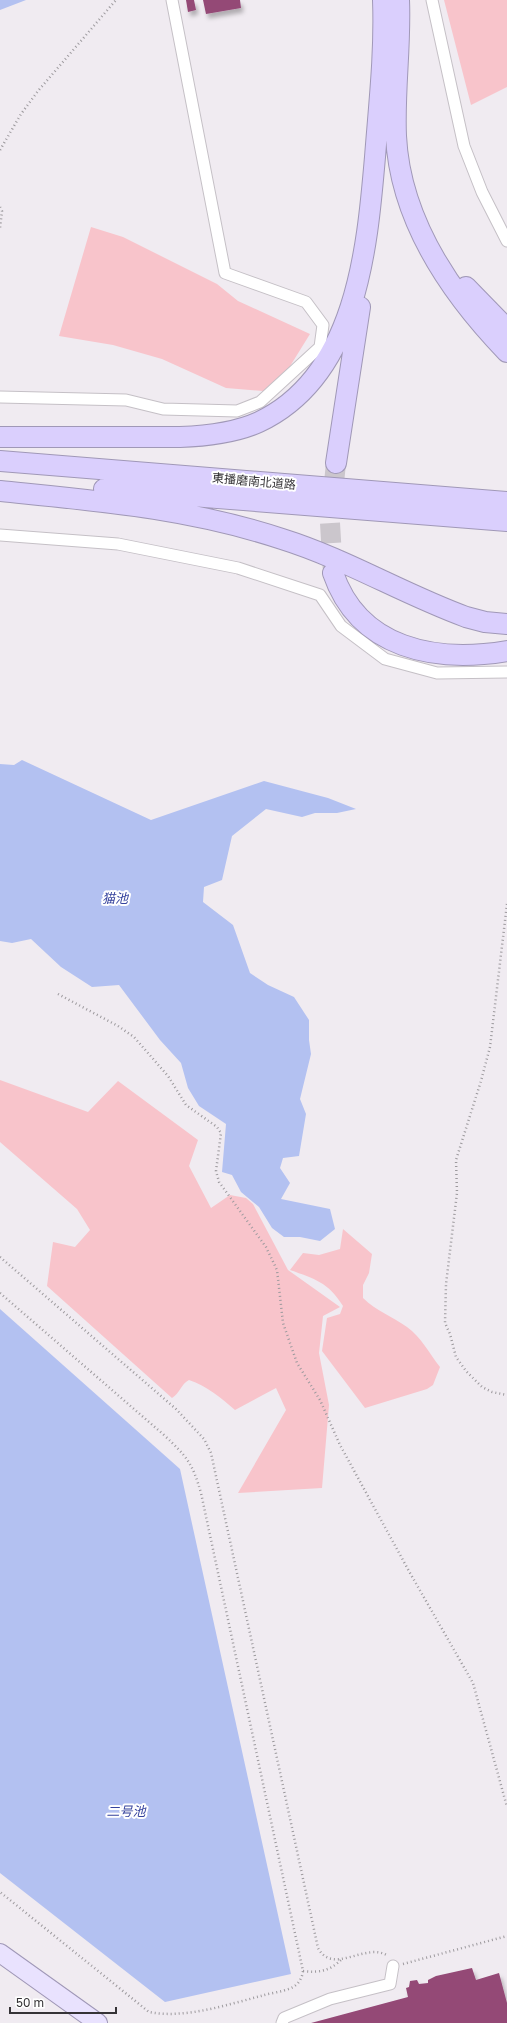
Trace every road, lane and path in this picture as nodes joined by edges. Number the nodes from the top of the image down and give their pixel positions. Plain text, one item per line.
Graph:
1 (116, 0) edge
2 (172, 0) edge
3 (383, 0) edge
4 (399, 0) edge
5 (432, 0) edge
6 (0, 150) edge
7 (0, 206) edge
8 (368, 226) junction
9 (0, 228) edge
10 (425, 236) junction
11 (507, 241) edge
12 (507, 329) edge
13 (507, 352) edge
14 (0, 397) edge
15 (0, 437) edge
16 (0, 461) edge
17 (336, 463) tunnel mouth
18 (0, 481) edge
19 (0, 491) edge
20 (507, 502) edge
21 (507, 521) edge
22 (0, 534) edge
23 (333, 573) tunnel mouth
24 (507, 624) edge
25 (507, 651) edge
26 (507, 672) edge
27 (507, 904) edge
28 (58, 994) dead end
29 (0, 1257) edge
30 (0, 1293) edge
31 (507, 1394) edge
32 (507, 1807) edge
33 (0, 1892) edge
34 (507, 1936) edge
35 (0, 1953) edge
36 (342, 1958) junction
37 (393, 1966) junction
38 (303, 1971) junction
39 (98, 2023) edge
40 (282, 2023) edge

1 - 6 path
2 - 14 street
3 - 8 highway
4 - 10 highway
5 - 11 street
7 - 9 path
8 - 15 highway
8 - 17 highway
10 - 12 highway
10 - 13 highway
16 - 20 highway, 東播磨南北道路
18 - 21 highway, 東播磨南北道路
19 - 24 highway
22 - 26 street
23 - 25 highway
27 - 31 path
28 - 32 path
29 - 36 path
30 - 38 path
33 - 38 path
34 - 37 path
35 - 39 main road
36 - 37 path
36 - 38 path
37 - 40 street

